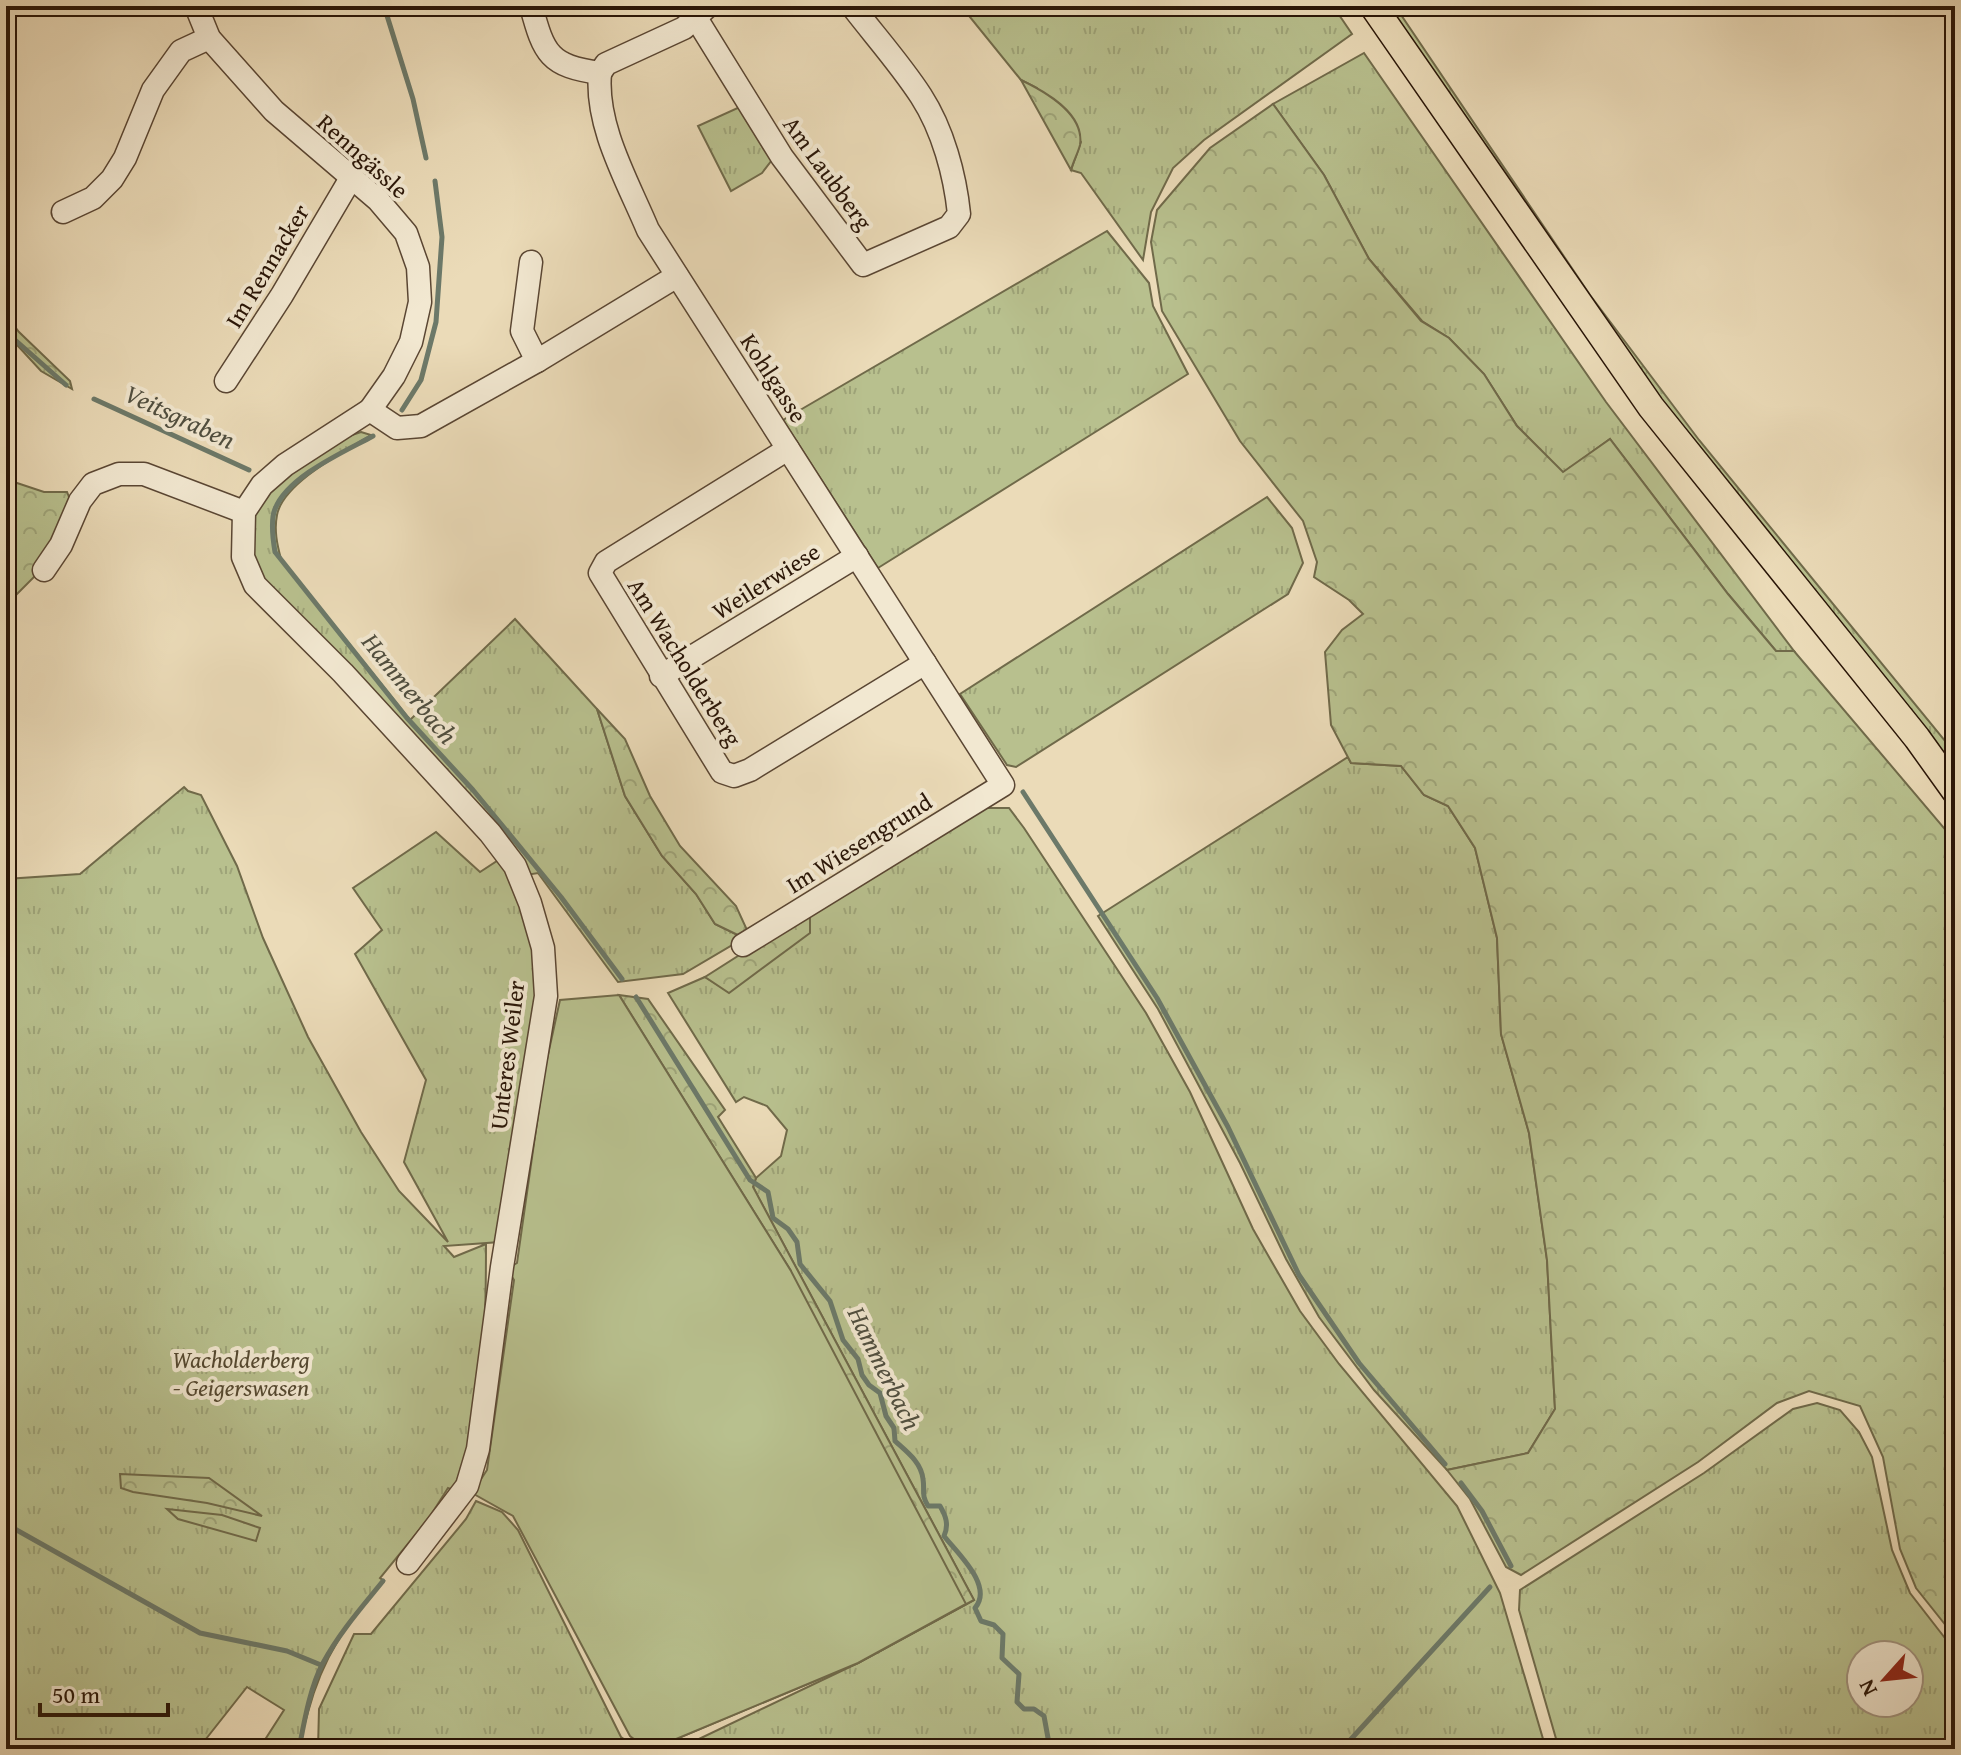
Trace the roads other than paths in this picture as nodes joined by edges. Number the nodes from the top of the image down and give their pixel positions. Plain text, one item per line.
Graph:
1 (196, 6) edge
2 (531, 6) edge
3 (852, 6) edge
4 (1373, 6) edge
5 (704, 9) edge
6 (209, 38) junction
7 (600, 73) junction
8 (351, 178) junction
9 (63, 212) dead end
10 (531, 262) dead end
11 (677, 276) junction
12 (537, 361) junction
13 (226, 381) dead end
14 (370, 410) junction
15 (788, 449) junction
16 (244, 512) junction
17 (857, 556) junction
18 (44, 570) dead end
19 (925, 663) junction
20 (661, 676) junction
21 (1003, 785) joint
22 (1955, 791) edge
23 (743, 945) dead end
24 (408, 1563) dead end

1 - 6 street, Renngässle
2 - 7 street
3 - 5 street, Am Laubberg
4 - 22 main road
5 - 7 street
6 - 8 street, Renngässle
6 - 9 street
7 - 11 street, Kohlgasse
8 - 13 street, Im Rennacker
8 - 14 street, Renngässle
10 - 12 street
11 - 12 street
11 - 15 street, Kohlgasse
12 - 14 street
14 - 16 street
15 - 17 street, Kohlgasse
15 - 20 street, Am Wacholderberg
16 - 18 street
16 - 24 street, Unteres Weiler
17 - 19 street, Kohlgasse
17 - 20 street, Weilerwiese
19 - 20 street, Am Wacholderberg
19 - 21 street, Kohlgasse
21 - 23 street, Im Wiesengrund

